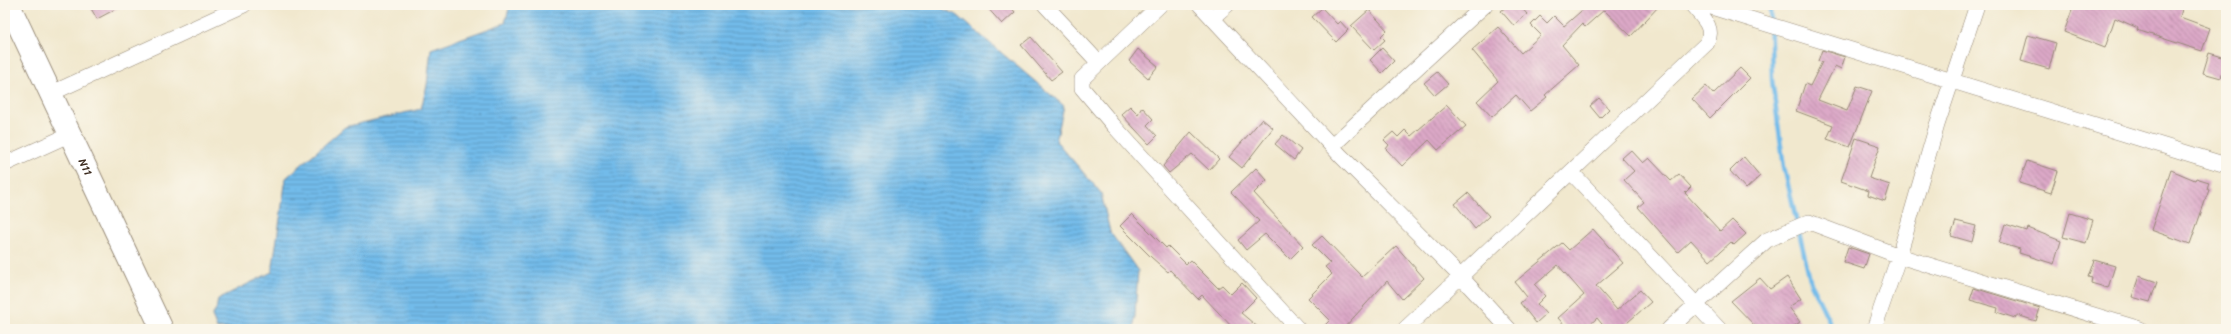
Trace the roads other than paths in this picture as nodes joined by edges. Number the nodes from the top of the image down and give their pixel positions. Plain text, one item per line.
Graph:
1 (9, 5) edge
2 (244, 5) edge
3 (1045, 5) edge
4 (1160, 5) edge
5 (1200, 5) edge
6 (1227, 5) edge
7 (1485, 5) edge
8 (1692, 5) edge
9 (1705, 5) edge
10 (1977, 5) edge
11 (1212, 18) junction
12 (1099, 63) junction
13 (1953, 81) junction
14 (52, 93) junction
15 (71, 134) junction
16 (1332, 146) junction
17 (5, 164) edge
18 (2226, 165) edge
19 (1572, 173) junction
20 (1899, 256) junction
21 (1460, 276) junction
22 (1694, 305) junction
23 (162, 329) edge
24 (1298, 329) edge
25 (1405, 329) edge
26 (1509, 329) edge
27 (1669, 329) edge
28 (1719, 329) edge
29 (1874, 329) edge
30 (2140, 329) edge

1 - 14 main road, N11
2 - 14 street
3 - 12 street
4 - 12 street
5 - 11 street
6 - 11 street
7 - 16 street
8 - 19 street
9 - 13 street
10 - 13 street
11 - 16 street
12 - 24 street
13 - 18 street
13 - 20 street
14 - 15 main road, N11
15 - 17 street
15 - 23 main road, N11
16 - 21 street
19 - 21 street
19 - 22 street
20 - 22 street
20 - 29 street
20 - 30 street
21 - 25 street
21 - 26 street
22 - 27 street
22 - 28 street

